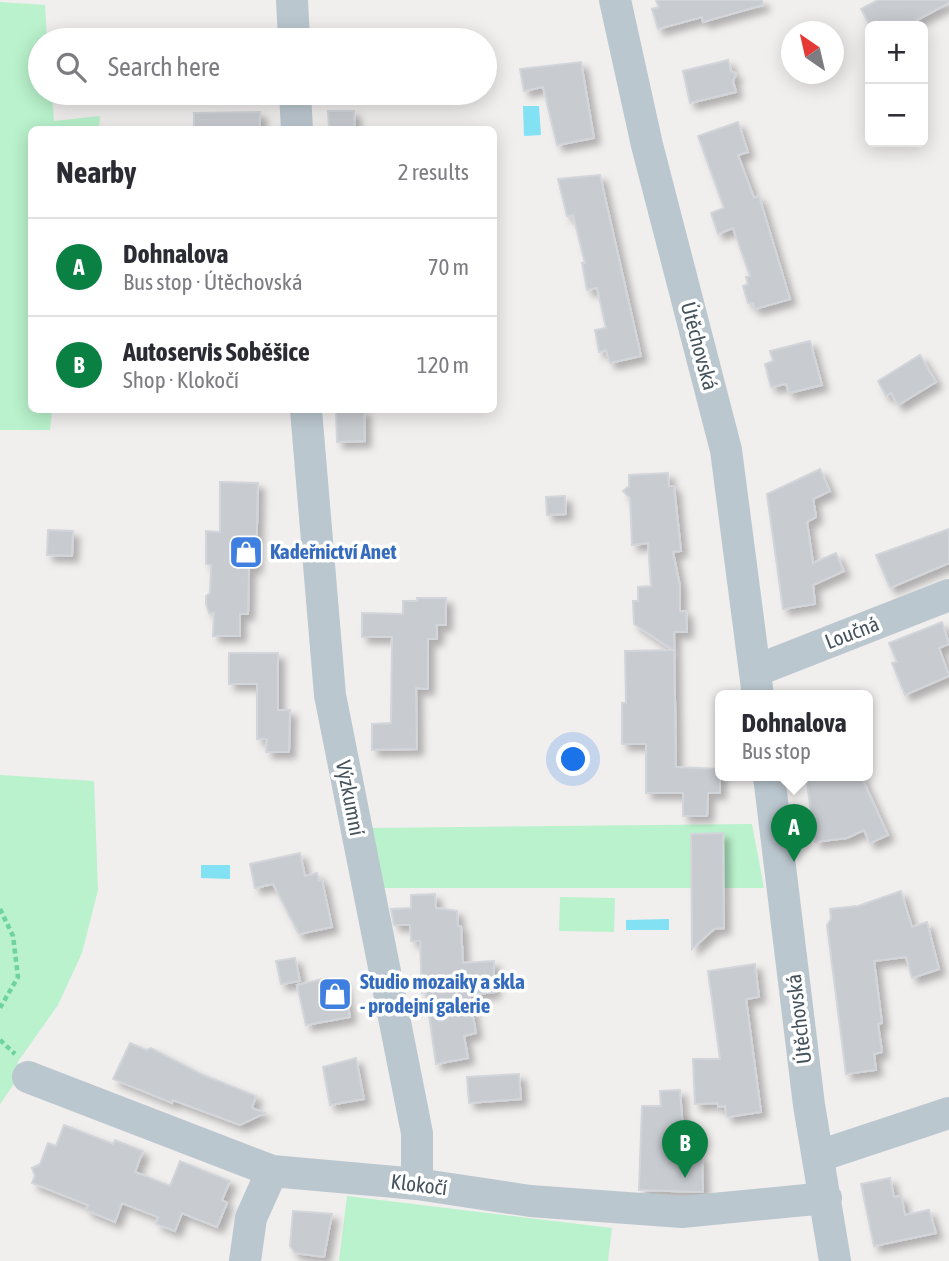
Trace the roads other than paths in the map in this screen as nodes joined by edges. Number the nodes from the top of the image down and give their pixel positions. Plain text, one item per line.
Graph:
1 (292, 0) edge
2 (615, 0) edge
3 (293, 28) edge
4 (295, 105) edge
5 (296, 126) edge
6 (306, 413) edge
7 (949, 595) edge
8 (756, 683) edge
9 (770, 781) edge
10 (28, 1077) dead end
11 (949, 1113) edge
12 (819, 1156) junction
13 (272, 1171) junction
14 (417, 1184) junction
15 (826, 1198) junction
16 (244, 1261) edge
17 (835, 1261) edge

1 - 3 street
2 - 8 street, Útěchovská
4 - 5 street
6 - 14 street, Výzkumní
7 - 8 street, Loučná
9 - 12 street, Útěchovská
10 - 13 street, Klokočí
11 - 12 street
12 - 15 street, Útěchovská
13 - 14 street, Klokočí
13 - 16 street
14 - 15 street, Klokočí
15 - 17 street, Útěchovská

